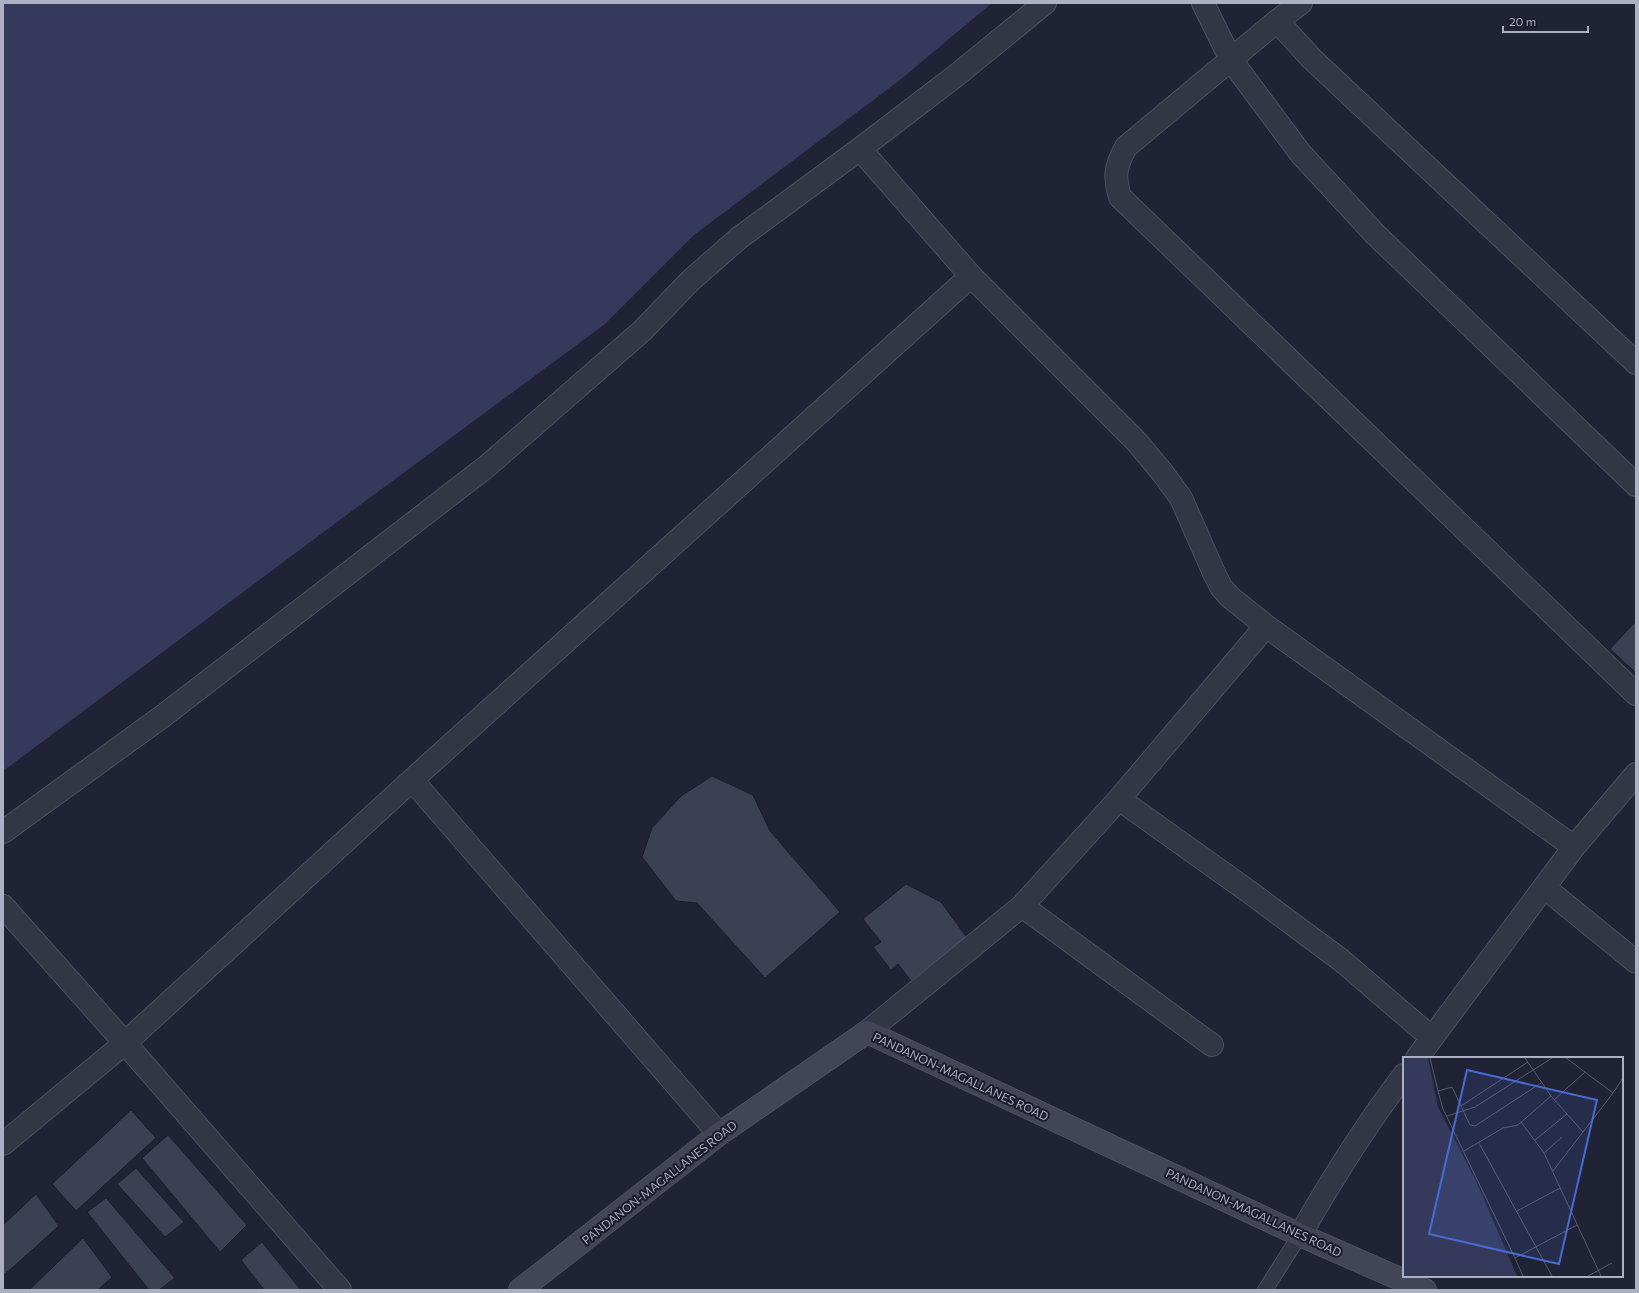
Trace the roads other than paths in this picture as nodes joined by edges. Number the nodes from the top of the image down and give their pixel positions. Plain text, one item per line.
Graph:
1 (1045, 3) edge
2 (1203, 3) edge
3 (1301, 3) edge
4 (1277, 21) junction
5 (1231, 60) junction
6 (860, 149) junction
7 (971, 276) junction
8 (1636, 363) edge
9 (1636, 485) edge
10 (1266, 626) junction
11 (1636, 694) edge
12 (1636, 774) edge
13 (412, 780) junction
14 (1119, 799) junction
15 (3, 832) edge
16 (1574, 847) junction
17 (1544, 887) junction
18 (3, 906) edge
19 (1022, 906) junction
20 (1636, 962) edge
21 (867, 1032) junction
22 (1432, 1038) junction
23 (125, 1043) junction
24 (1212, 1045) dead end
25 (1418, 1057) edge
26 (1403, 1076) edge
27 (719, 1134) junction
28 (3, 1144) edge
29 (1300, 1235) junction
30 (340, 1290) edge
31 (520, 1290) edge
32 (1265, 1290) edge
33 (1425, 1290) edge

1 - 6 street
2 - 5 street
3 - 4 street
4 - 5 street
4 - 8 street
5 - 9 street
5 - 11 street
6 - 7 street
6 - 15 street
7 - 10 street
7 - 13 street
10 - 14 street
10 - 16 street
12 - 16 street
13 - 23 street
13 - 27 street
14 - 19 street
14 - 22 street
16 - 17 street
17 - 20 street
17 - 22 street
18 - 23 street
19 - 21 street
19 - 24 street
21 - 27 street, PANDANON-MAGALLANES ROAD
21 - 29 street, PANDANON-MAGALLANES ROAD
22 - 25 street
23 - 28 street
23 - 30 street
26 - 29 street
27 - 31 street, PANDANON-MAGALLANES ROAD
29 - 32 lane
29 - 33 street, PANDANON-MAGALLANES ROAD

